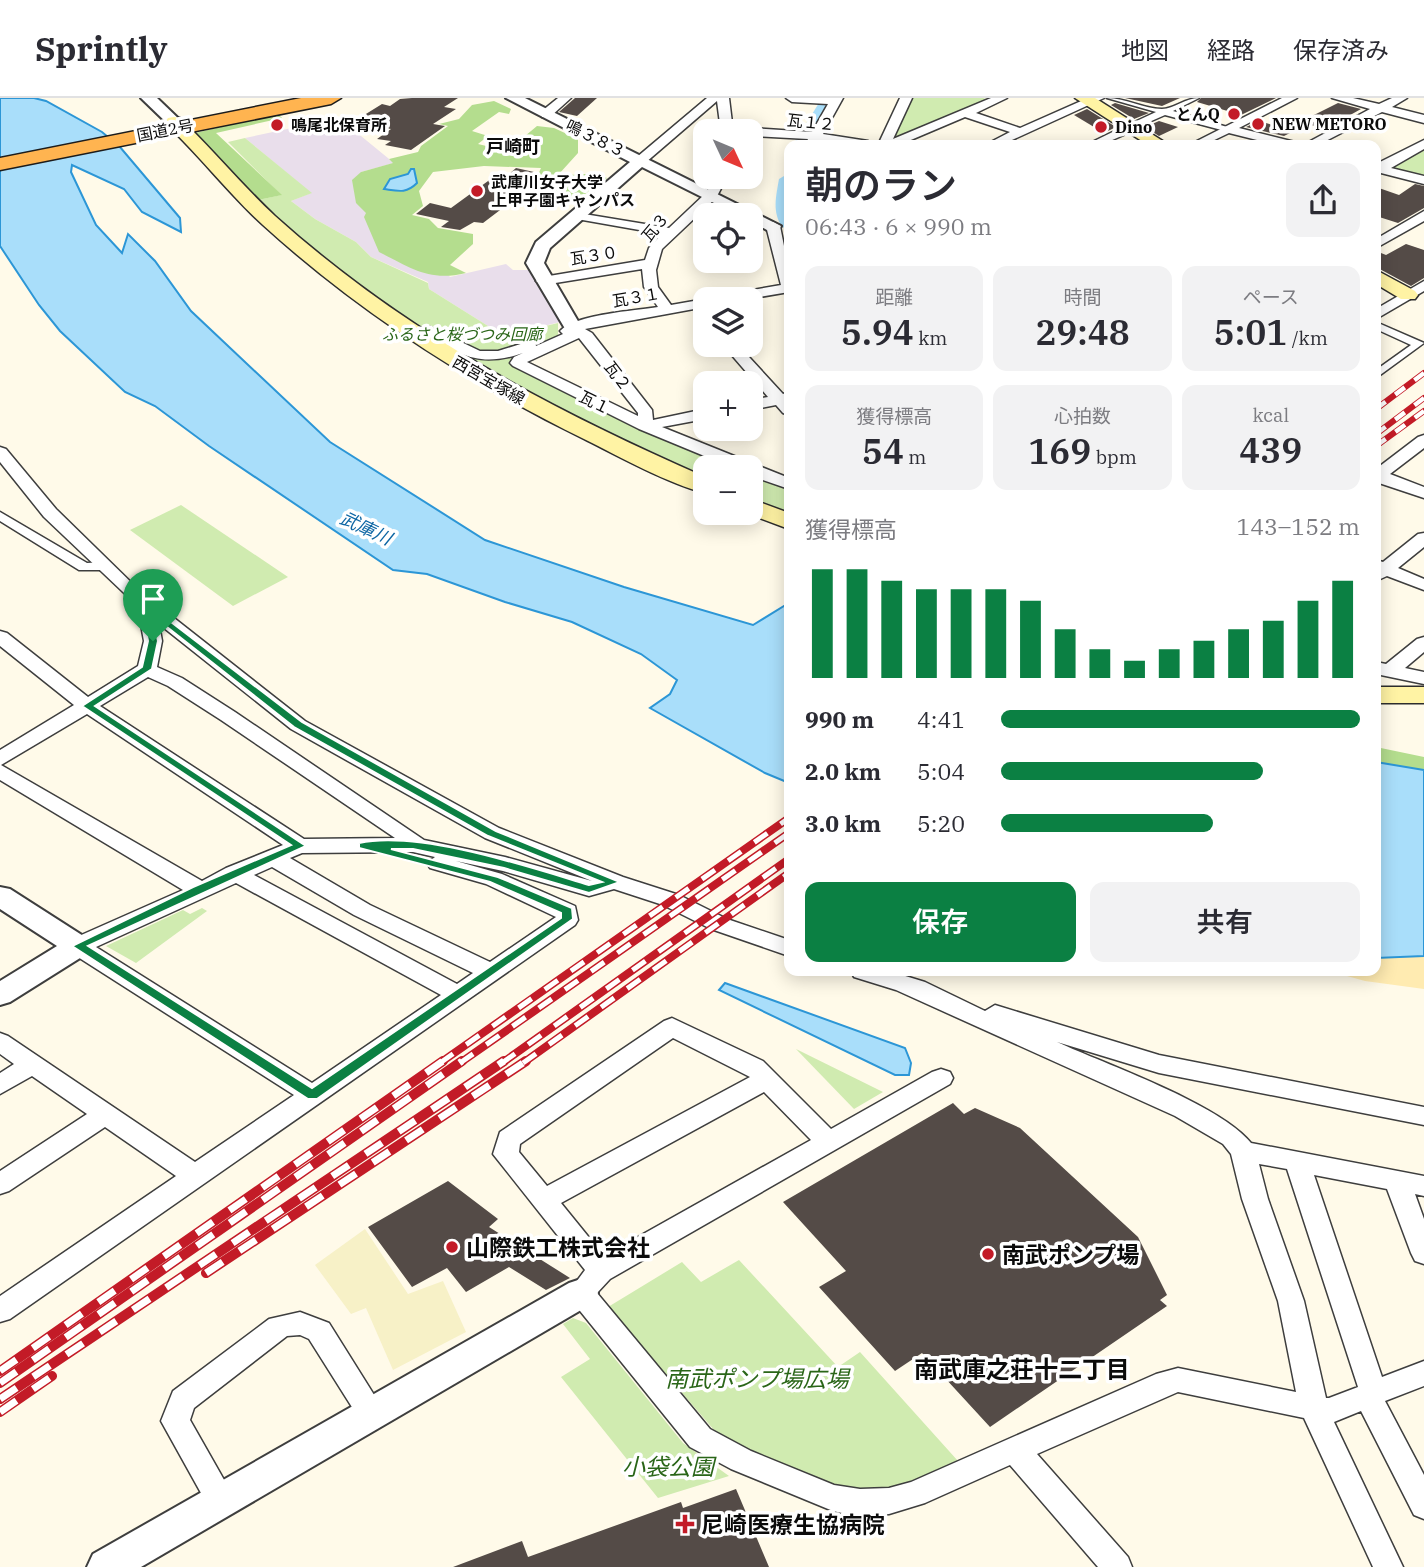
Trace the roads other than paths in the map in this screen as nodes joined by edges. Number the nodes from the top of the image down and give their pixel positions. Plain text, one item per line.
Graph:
1 (148, 98) edge
2 (300, 98) edge
3 (331, 98) edge
4 (513, 98) edge
5 (565, 98) edge
6 (713, 98) edge
7 (723, 98) edge
8 (792, 98) edge
9 (906, 98) edge
10 (1111, 98) edge
11 (1195, 98) edge
12 (1292, 98) edge
13 (1338, 98) edge
14 (1401, 98) edge
15 (994, 99) edge
16 (1090, 99) edge
17 (832, 100) edge
18 (1381, 108) junction
19 (1164, 112) junction
20 (964, 113) junction
21 (546, 114) junction
22 (726, 119) edge
23 (1424, 119) edge
24 (177, 125) junction
25 (1131, 127) junction
26 (1229, 130) junction
27 (1021, 132) junction
28 (763, 133) edge
29 (811, 138) edge
30 (889, 140) edge
31 (899, 140) edge
32 (1003, 140) edge
33 (1103, 140) edge
34 (1152, 140) edge
35 (1206, 140) edge
36 (1270, 140) edge
37 (1319, 140) edge
38 (1424, 144) edge
39 (0, 157) edge
40 (640, 160) junction
41 (0, 164) edge
42 (1381, 167) edge
43 (1381, 170) edge
44 (1424, 180) edge
45 (714, 189) edge
46 (710, 195) junction
47 (577, 215) junction
48 (1424, 215) edge
49 (781, 229) edge
50 (671, 232) junction
51 (1381, 241) edge
52 (651, 263) junction
53 (784, 275) edge
54 (1381, 278) edge
55 (543, 281) junction
56 (784, 289) edge
57 (763, 292) edge
58 (1419, 294) edge
59 (693, 305) edge
60 (667, 309) junction
61 (1381, 313) edge
62 (1381, 327) edge
63 (576, 330) junction
64 (415, 335) junction
65 (742, 357) edge
66 (1381, 371) edge
67 (784, 400) edge
68 (784, 402) edge
69 (763, 404) edge
70 (693, 416) edge
71 (645, 426) junction
72 (1424, 440) edge
73 (0, 452) edge
74 (715, 455) edge
75 (1381, 472) edge
76 (1381, 473) edge
77 (1381, 473) edge
78 (763, 474) edge
79 (693, 480) edge
80 (784, 482) edge
81 (1424, 482) edge
82 (1424, 493) edge
83 (763, 511) edge
84 (0, 516) edge
85 (784, 520) edge
86 (1424, 538) edge
87 (105, 566) junction
88 (1381, 569) edge
89 (1381, 571) edge
90 (1424, 585) edge
91 (154, 612) junction
92 (0, 636) edge
93 (1424, 643) edge
94 (146, 669) junction
95 (1383, 669) edge
96 (1424, 678) edge
97 (1381, 695) edge
98 (1424, 695) edge
99 (87, 706) junction
100 (0, 759) edge
101 (0, 771) edge
102 (363, 845) junction
103 (413, 845) junction
104 (300, 846) junction
105 (272, 857) junction
106 (234, 873) junction
107 (615, 882) junction
108 (198, 889) junction
109 (0, 896) edge
110 (78, 946) junction
111 (784, 946) edge
112 (491, 972) junction
113 (877, 976) edge
114 (905, 985) junction
115 (0, 995) edge
116 (459, 995) junction
117 (0, 1042) edge
118 (32, 1064) junction
119 (941, 1078) dead end
120 (767, 1079) junction
121 (0, 1085) edge
122 (312, 1095) junction
123 (106, 1114) junction
124 (1424, 1116) edge
125 (830, 1143) junction
126 (1243, 1152) junction
127 (1297, 1163) junction
128 (196, 1177) junction
129 (1397, 1181) junction
130 (0, 1184) edge
131 (1424, 1186) edge
132 (544, 1200) junction
133 (1424, 1253) edge
134 (591, 1282) junction
135 (0, 1311) edge
136 (1424, 1373) edge
137 (1371, 1395) junction
138 (1314, 1409) junction
139 (372, 1414) junction
140 (1016, 1451) junction
141 (221, 1501) junction
142 (1424, 1504) edge
143 (106, 1567) edge
144 (1117, 1567) edge
145 (1388, 1567) edge

1 - 24 street
2 - 24 highway, 国道2号
3 - 24 highway, 国道2号
4 - 21 street, 鳴３８３
5 - 21 street
6 - 40 street
7 - 22 street
8 - 17 street
9 - 30 street
10 - 19 street
11 - 19 street
12 - 26 street
13 - 18 street
14 - 18 street
15 - 20 street
16 - 25 main road
16 - 27 street
17 - 29 street
18 - 23 street
18 - 37 street
19 - 25 street
19 - 26 street
20 - 27 street
20 - 31 street
21 - 40 street, 鳴３８３
24 - 39 highway, 国道2号
24 - 41 highway, 国道2号
24 - 64 main road, 西宮宝塚線
25 - 33 street
25 - 34 main road
26 - 35 street
26 - 36 street
27 - 32 street
28 - 29 street, 瓦１２
38 - 42 street
40 - 46 street, 鳴３８３
40 - 47 street
43 - 44 street
45 - 46 street, 瓦３
46 - 49 street, 鳴３８３
46 - 50 street, 瓦３
47 - 50 street
47 - 55 street
48 - 51 street
49 - 53 street
50 - 52 street, 瓦３
52 - 55 street, 瓦３０
52 - 60 street, 瓦３
54 - 58 main road
55 - 63 street
56 - 57 street
58 - 61 street
59 - 60 street, 瓦３１
60 - 63 street, 瓦３１
62 - 66 street
63 - 64 street
63 - 71 street, 瓦２
63 - 71 street, 瓦１
64 - 79 main road, 西宮宝塚線
65 - 67 street
68 - 69 street
70 - 71 street
71 - 74 street, 瓦１
72 - 75 street
73 - 87 street
76 - 81 street
77 - 82 street
78 - 80 street
83 - 85 main road
84 - 87 street
86 - 88 street
87 - 91 street
89 - 90 street
91 - 94 street
91 - 107 street
92 - 99 street
93 - 95 street
94 - 99 street
94 - 103 street
95 - 96 street
97 - 98 main road
99 - 100 street
99 - 104 street
101 - 108 street
102 - 103 street
102 - 104 street
102 - 112 street
103 - 107 street
104 - 105 street
105 - 106 street
105 - 112 street
106 - 108 street
106 - 116 street
107 - 111 street
108 - 110 street
109 - 110 street
110 - 115 street
110 - 122 street
112 - 116 street
113 - 114 street
114 - 124 street
114 - 126 street
116 - 122 street
117 - 118 street
118 - 121 street
118 - 123 street
119 - 125 street
120 - 125 street
120 - 132 street
120 - 132 street
122 - 128 street
123 - 128 street
123 - 130 street
125 - 134 street
126 - 127 street
126 - 138 street
127 - 129 street
127 - 137 street
128 - 135 street
129 - 131 street
129 - 133 street
132 - 134 street
134 - 139 street
134 - 140 street
136 - 137 street
137 - 138 street
137 - 142 street
138 - 140 street
138 - 145 street
139 - 141 street
139 - 141 street
140 - 144 street
141 - 143 street

